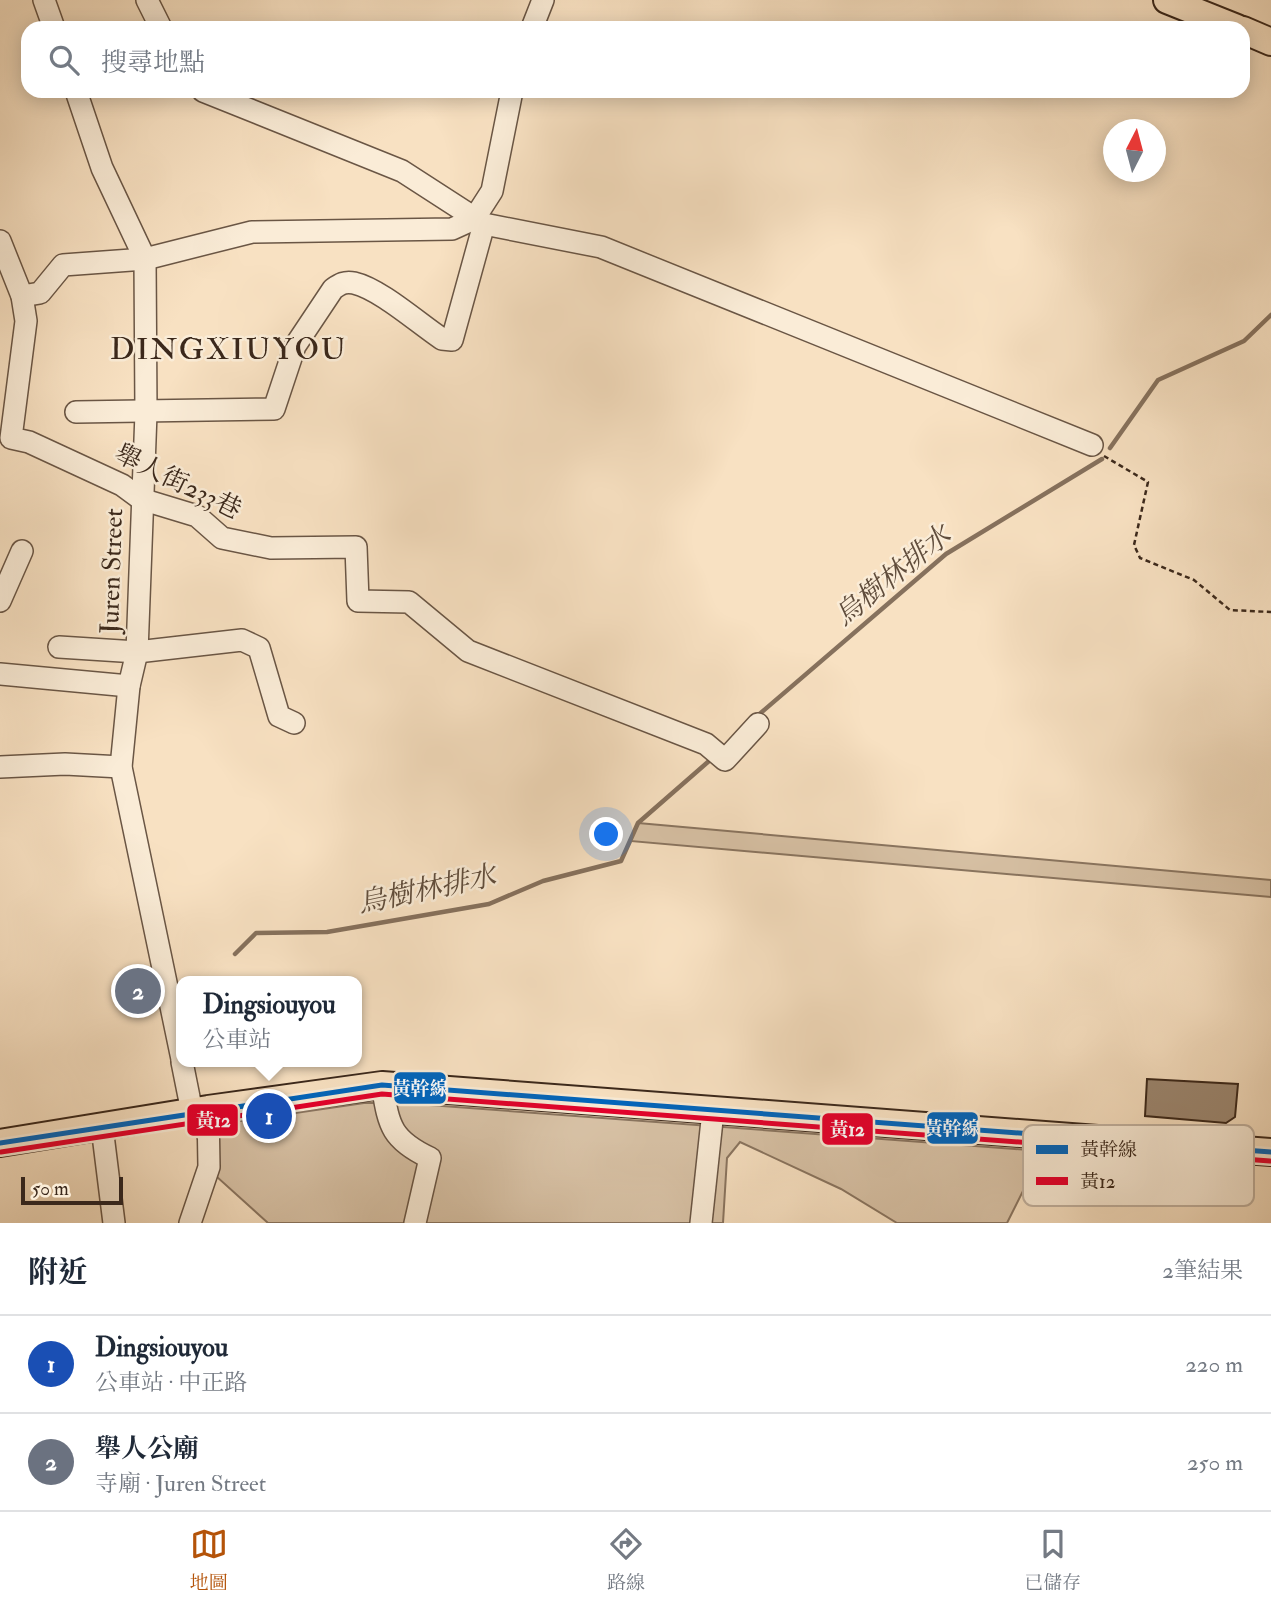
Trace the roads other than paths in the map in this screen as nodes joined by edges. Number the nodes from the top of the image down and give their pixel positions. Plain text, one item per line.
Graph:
1 (44, 0) edge
2 (147, 0) edge
3 (543, 0) edge
4 (1167, 0) edge
5 (52, 21) edge
6 (158, 21) edge
7 (535, 21) edge
8 (1220, 21) edge
9 (1250, 33) edge
10 (1271, 42) edge
11 (77, 98) edge
12 (220, 98) edge
13 (511, 98) edge
14 (479, 221) junction
15 (0, 241) edge
16 (145, 259) junction
17 (22, 296) junction
18 (76, 412) dead end
19 (145, 413) junction
20 (5, 437) edge
21 (1091, 445) road end
22 (141, 499) junction
23 (22, 551) dead end
24 (0, 601) edge
25 (59, 647) dead end
26 (137, 652) junction
27 (0, 674) edge
28 (130, 687) junction
29 (294, 723) dead end
30 (758, 724) dead end
31 (121, 766) junction
32 (0, 767) edge
33 (176, 1032) edge
34 (184, 1067) edge
35 (382, 1085) junction
36 (200, 1110) junction
37 (713, 1111) junction
38 (102, 1127) junction
39 (1023, 1134) edge
40 (0, 1143) edge
41 (114, 1223) edge
42 (190, 1223) edge
43 (415, 1223) edge
44 (701, 1223) edge

1 - 5 street
2 - 6 street
3 - 7 street
4 - 8 main road
9 - 10 main road
11 - 16 street, Juren Street
12 - 14 street
13 - 14 street
14 - 16 street
14 - 19 street
14 - 21 street
15 - 17 street, 舉人街233巷
16 - 17 street
16 - 19 street, Juren Street
17 - 20 street, 舉人街233巷
18 - 19 street
19 - 22 street, Juren Street
20 - 22 street, 舉人街233巷
22 - 26 street, Juren Street
22 - 30 street, 舉人街233巷
23 - 24 street
25 - 26 street
26 - 28 street, Juren Street
26 - 29 street
27 - 28 street
28 - 31 street, Juren Street
31 - 32 street
31 - 33 street, Juren Street
34 - 36 street, Juren Street
35 - 36 main road
35 - 37 main road
35 - 43 street
36 - 38 main road
36 - 42 street, Juren Street
37 - 39 main road
37 - 44 street
38 - 40 main road
38 - 41 street

